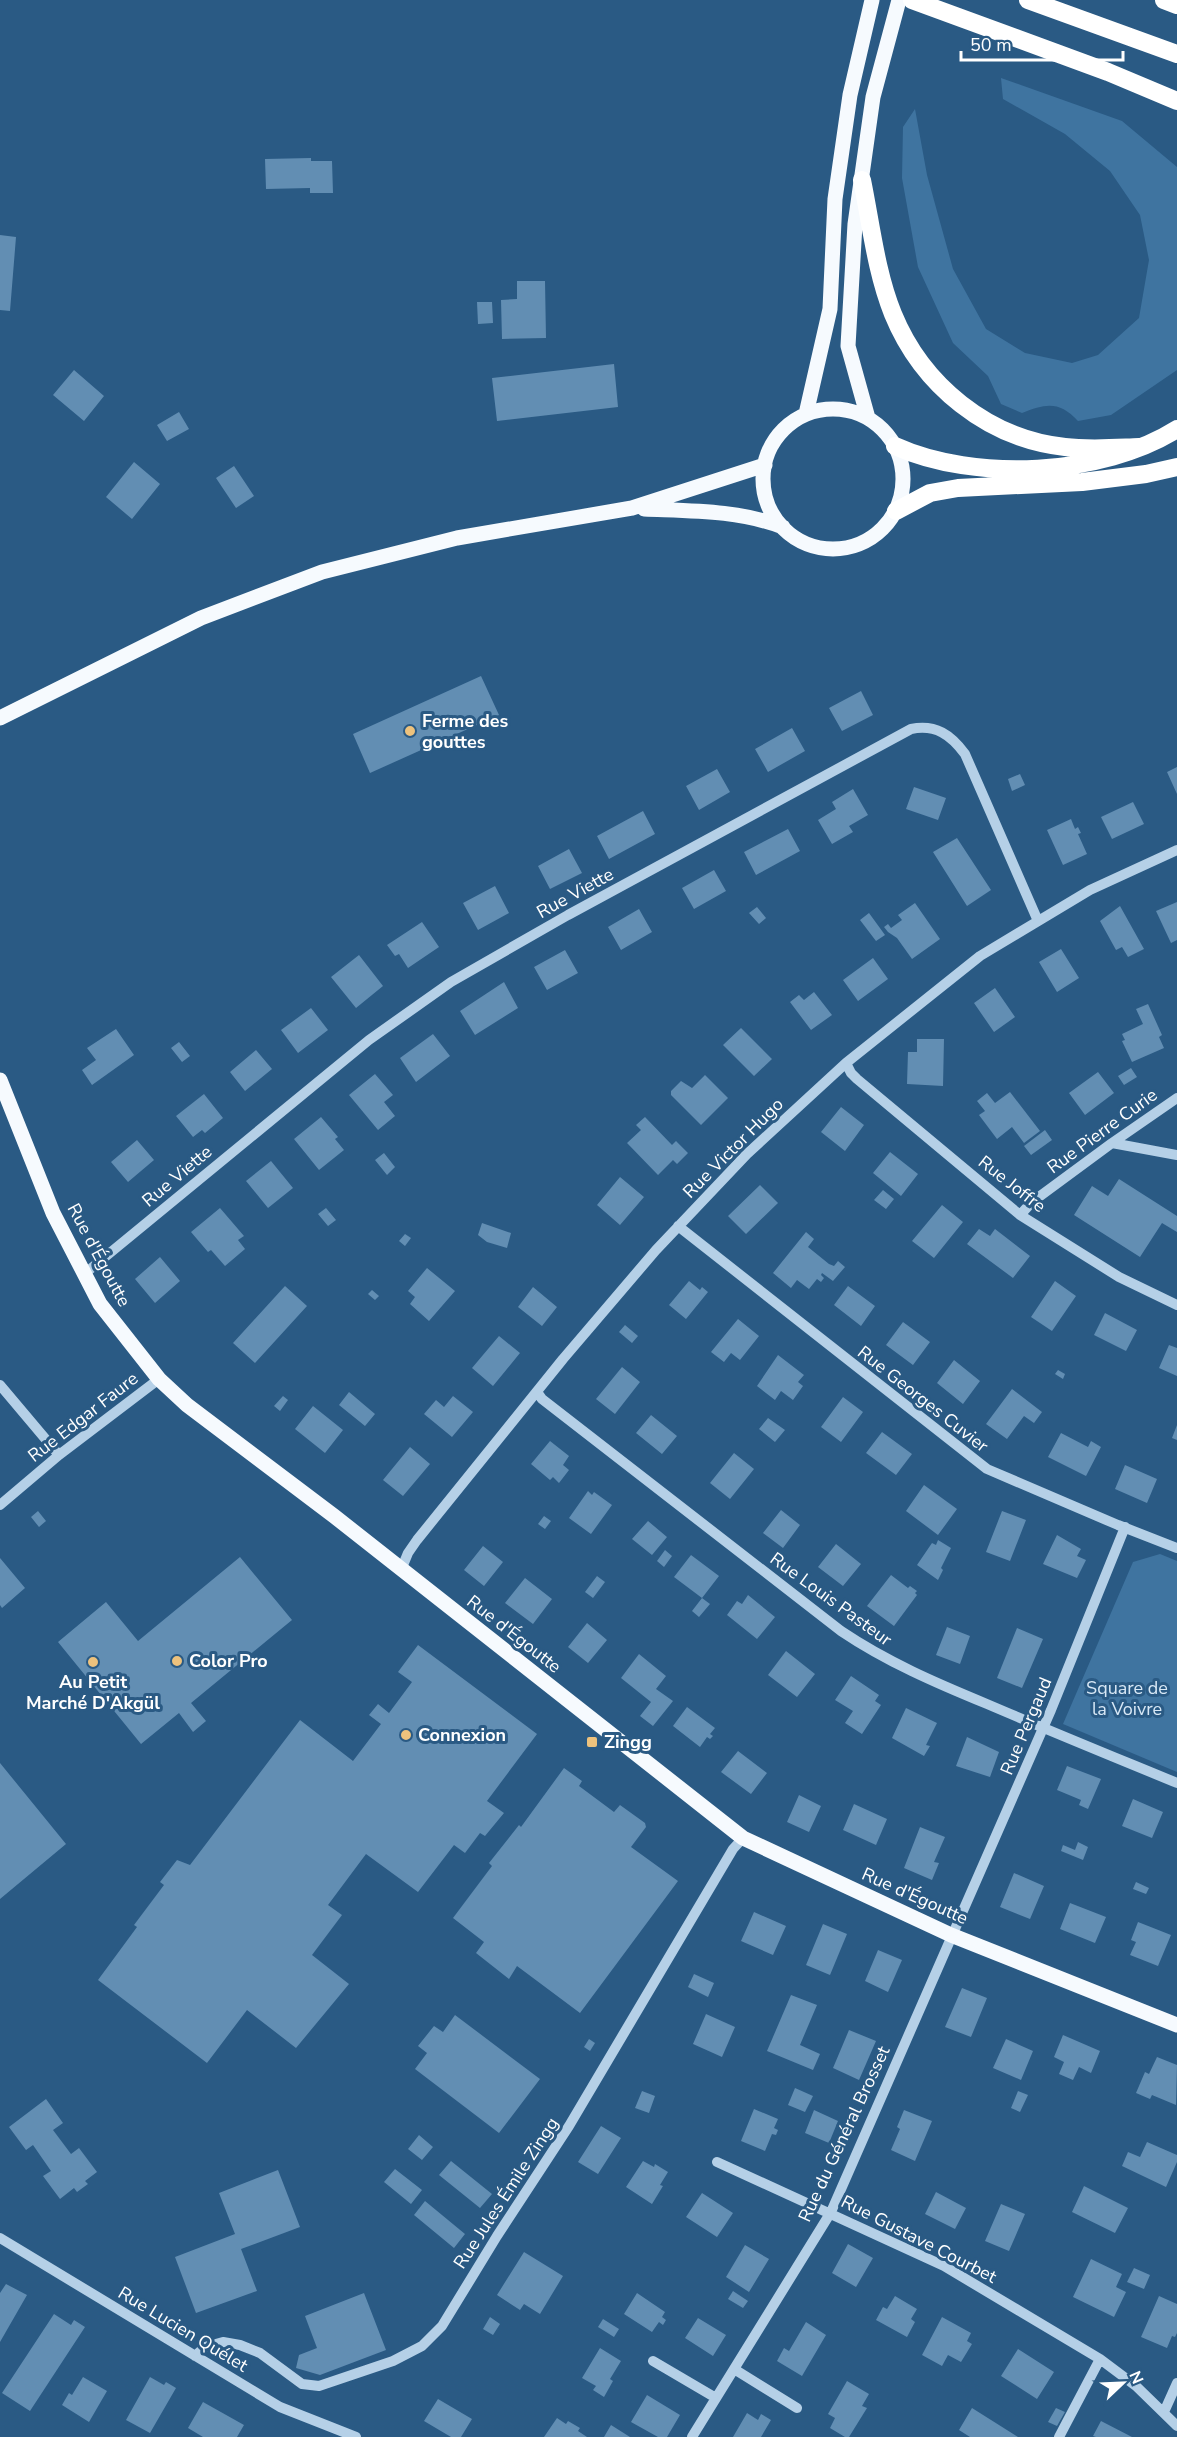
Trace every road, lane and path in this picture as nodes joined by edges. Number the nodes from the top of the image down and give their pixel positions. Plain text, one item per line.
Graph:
1 (872, 0) edge
2 (899, 0) edge
3 (1028, 0) edge
4 (1164, 0) edge
5 (918, 2) edge
6 (1177, 5) edge
7 (1177, 54) edge
8 (1177, 101) edge
9 (862, 180) junction
10 (806, 414) junction
11 (868, 418) junction
12 (1177, 429) edge
13 (895, 446) junction
14 (1139, 447) junction
15 (765, 465) junction
16 (1177, 467) edge
17 (632, 508) junction
18 (896, 511) junction
19 (783, 527) junction
20 (0, 718) edge
21 (1177, 850) edge
22 (1038, 921) junction
23 (846, 1063) junction
24 (0, 1080) edge
25 (1177, 1098) edge
26 (1112, 1143) junction
27 (1177, 1155) edge
28 (1020, 1215) junction
29 (678, 1226) junction
30 (83, 1275) junction
31 (1177, 1305) edge
32 (159, 1378) junction
33 (0, 1385) edge
34 (537, 1392) junction
35 (58, 1455) junction
36 (0, 1505) edge
37 (1125, 1527) junction
38 (1177, 1548) edge
39 (400, 1570) junction
40 (1043, 1729) junction
41 (1177, 1783) edge
42 (743, 1838) junction
43 (951, 1935) junction
44 (1177, 2025) edge
45 (717, 2162) dead end
46 (831, 2212) junction
47 (0, 2238) edge
48 (195, 2356) junction
49 (1100, 2359) junction
50 (653, 2361) dead end
51 (734, 2369) junction
52 (1177, 2383) edge
53 (716, 2398) junction
54 (796, 2408) dead end
55 (1164, 2412) junction
56 (1177, 2426) edge
57 (356, 2437) edge
58 (692, 2437) edge
59 (1059, 2437) edge

1 - 10 main road
2 - 9 main road
3 - 7 highway
4 - 6 highway
5 - 8 highway
9 - 11 main road
9 - 14 highway
10 - 11 main road
10 - 15 main road
11 - 13 main road
12 - 14 highway
13 - 14 highway
13 - 18 main road
15 - 17 main road
15 - 19 main road
16 - 18 highway
17 - 19 main road
17 - 20 main road
18 - 19 main road
21 - 22 street, Rue Victor Hugo
22 - 23 street, Rue Victor Hugo
22 - 30 street, Rue Viette
23 - 28 street, Rue Joffre
23 - 29 street, Rue Victor Hugo
24 - 30 main road, Rue d'Égoutte
25 - 26 street, Rue Pierre Curie
26 - 27 street
26 - 28 street, Rue Pierre Curie
28 - 31 street, Rue Joffre
29 - 34 street, Rue Victor Hugo
29 - 37 street, Rue Georges Cuvier
30 - 32 main road, Rue d'Égoutte
32 - 35 street, Rue Edgar Faure
32 - 39 main road, Rue d'Égoutte
33 - 35 street
34 - 39 street, Rue Victor Hugo
34 - 40 street, Rue Louis Pasteur
35 - 36 street, Rue Edgar Faure
37 - 38 street, Rue Georges Cuvier
37 - 40 street, Rue Pergaud
39 - 42 main road, Rue d'Égoutte
40 - 41 street, Rue Louis Pasteur
40 - 43 street, Rue Pergaud
42 - 43 main road, Rue d'Égoutte
42 - 48 street, Rue Jules Émile Zingg
43 - 44 main road, Rue d'Égoutte
43 - 46 street, Rue du Général Brosset
45 - 46 street, Rue Gustave Courbet
46 - 49 street, Rue Gustave Courbet
46 - 51 street, Rue du Général Brosset
47 - 48 street, Rue Lucien Quélet
48 - 57 street, Rue Lucien Quélet
49 - 55 street, Rue Gustave Courbet
49 - 59 street
50 - 53 street
51 - 53 street, Rue du Général Brosset
51 - 54 street
52 - 55 street
53 - 58 street, Rue du Général Brosset
55 - 56 street, Rue Gustave Courbet

